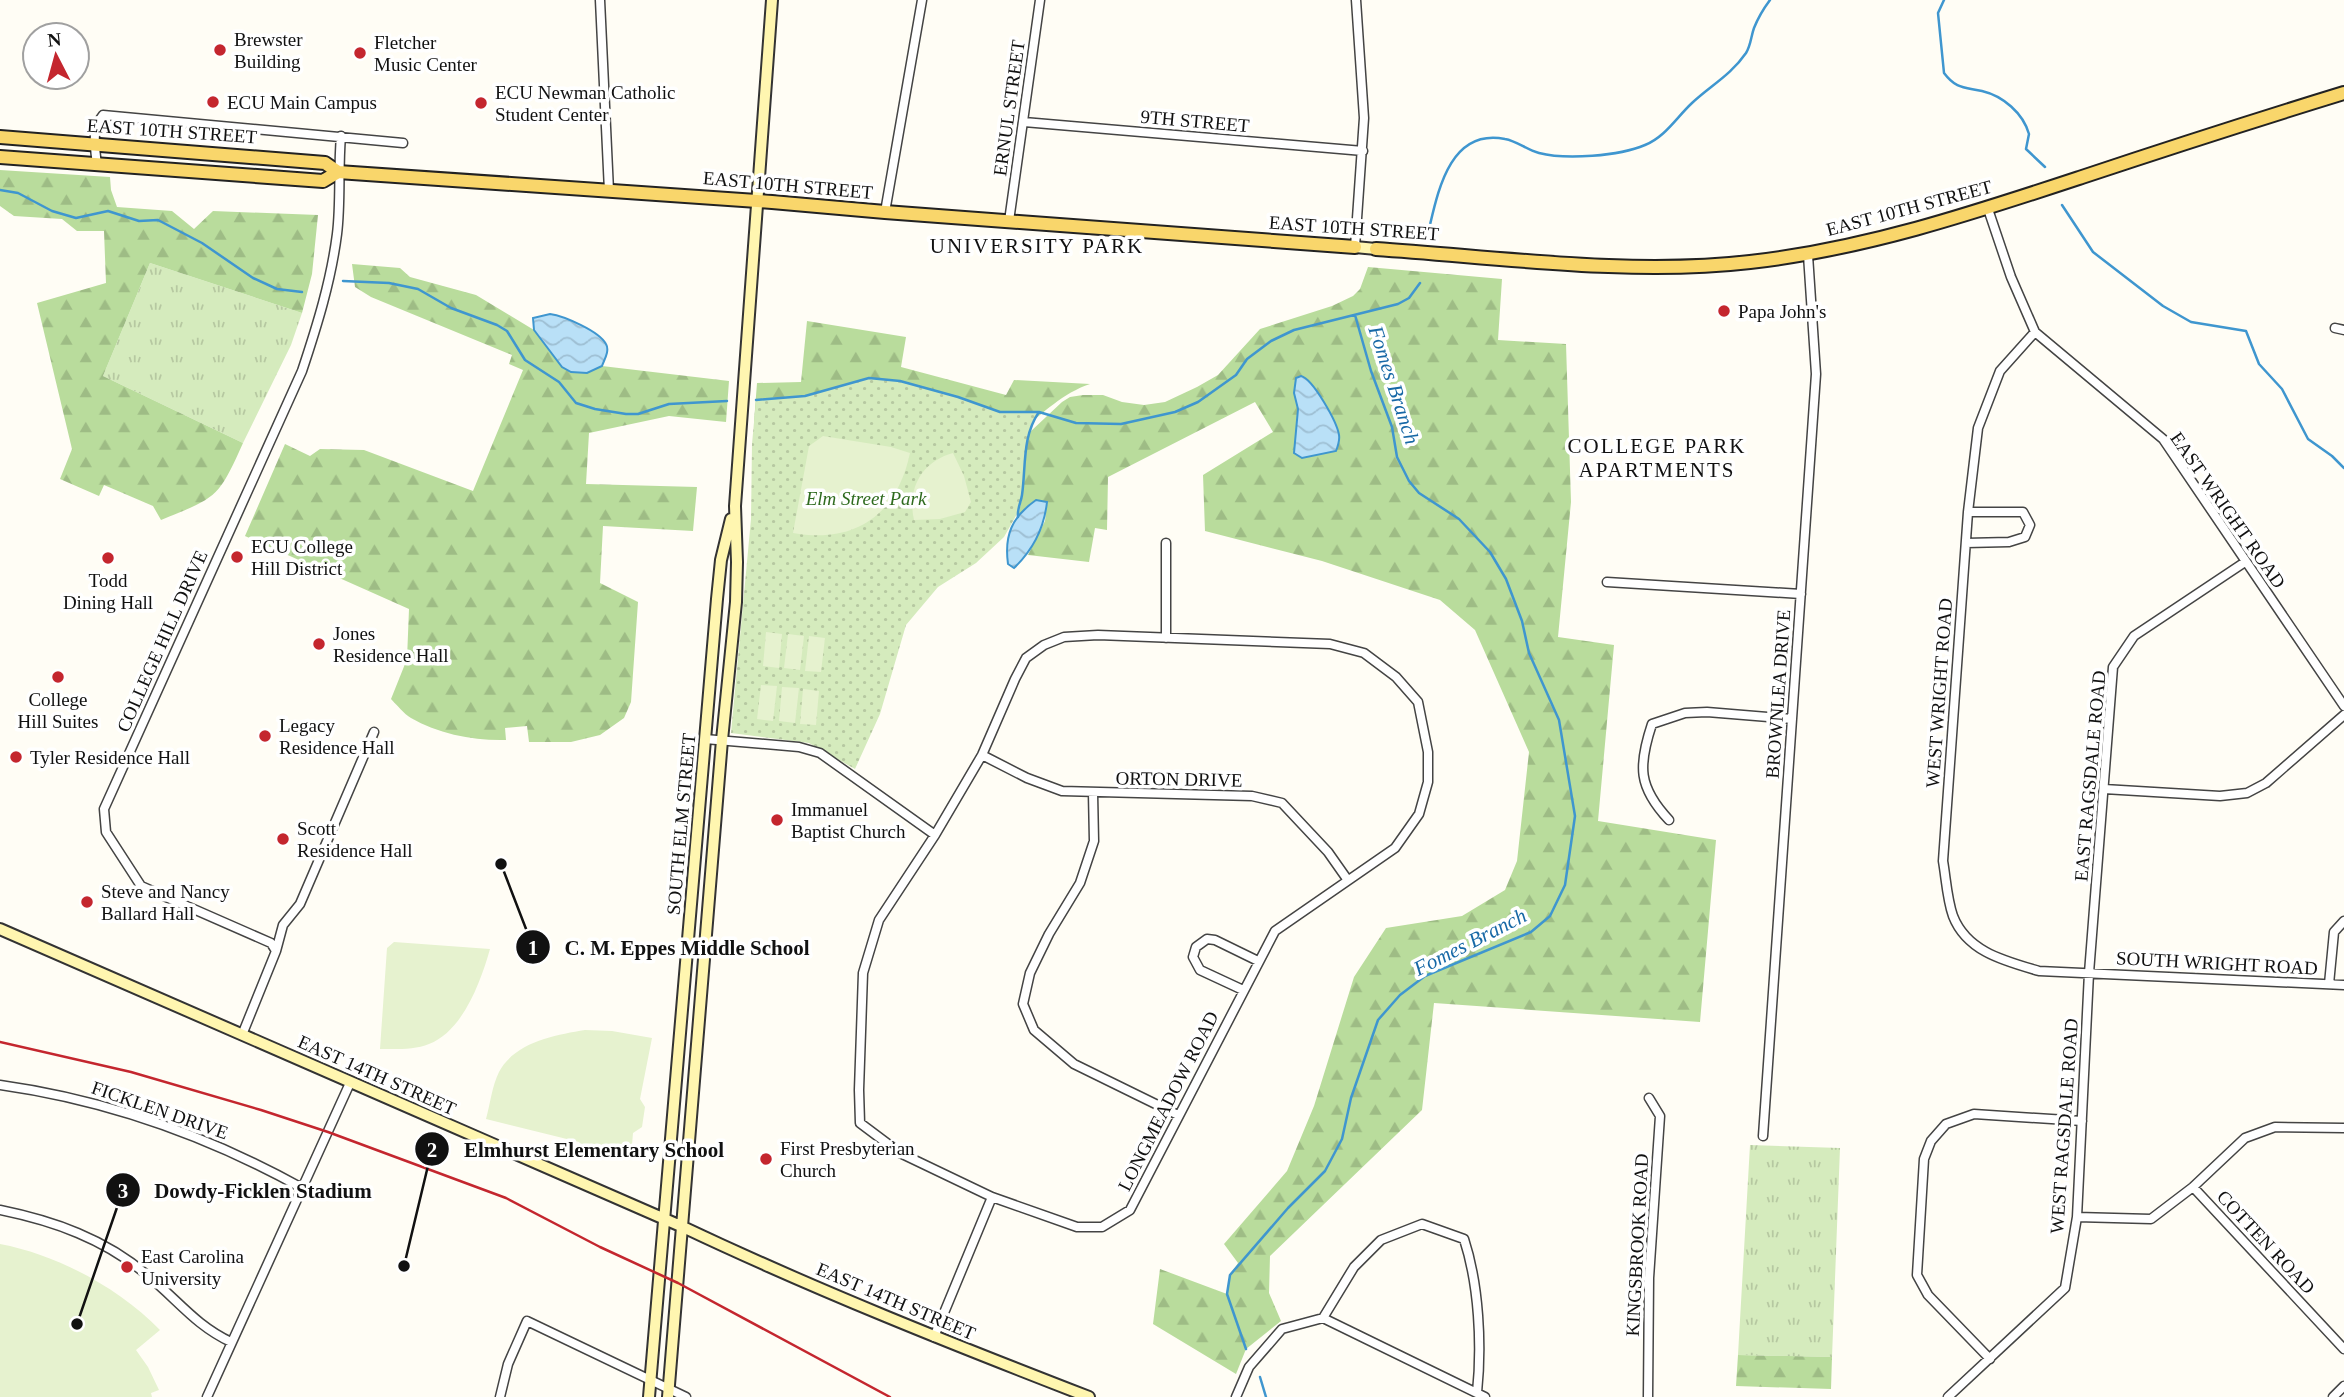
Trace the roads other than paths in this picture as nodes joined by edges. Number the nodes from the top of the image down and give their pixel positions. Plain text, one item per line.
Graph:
1 (600, 0) edge
2 (772, 0) edge
3 (922, 0) edge
4 (1040, 0) edge
5 (1356, 0) edge
6 (2344, 93) edge
7 (1024, 122) junction
8 (341, 136) junction
9 (0, 138) edge
10 (403, 143) dead end
11 (95, 144) junction
12 (1363, 151) junction
13 (0, 157) edge
14 (97, 165) junction
15 (338, 172) junction
16 (609, 191) junction
17 (758, 201) junction
18 (1988, 209) junction
19 (885, 212) junction
20 (1009, 221) junction
21 (1355, 247) junction
22 (1376, 249) joint
23 (1808, 254) junction
24 (2035, 332) junction
25 (735, 506) junction
26 (1968, 512) junction
27 (1166, 542) dead end
28 (1966, 544) junction
29 (721, 560) junction
30 (737, 562) junction
31 (2245, 562) junction
32 (1608, 582) dead end
33 (1801, 594) junction
34 (717, 600) junction
35 (736, 602) junction
36 (1166, 638) junction
37 (2344, 706) edge
38 (2344, 715) edge
39 (1792, 719) junction
40 (374, 732) dead end
41 (705, 739) junction
42 (722, 740) junction
43 (982, 755) junction
44 (2104, 789) junction
45 (1093, 793) junction
46 (1669, 820) dead end
47 (698, 829) junction
48 (715, 831) junction
49 (935, 835) junction
50 (1347, 879) junction
51 (2344, 921) edge
52 (0, 929) edge
53 (276, 951) junction
54 (1258, 961) junction
55 (2089, 973) junction
56 (685, 982) junction
57 (701, 983) junction
58 (2329, 984) junction
59 (2344, 985) edge
60 (1243, 990) junction
61 (242, 1035) junction
62 (350, 1083) junction
63 (0, 1085) edge
64 (1648, 1098) dead end
65 (674, 1100) junction
66 (693, 1101) junction
67 (1178, 1115) junction
68 (2082, 1121) junction
69 (2344, 1128) edge
70 (1763, 1136) dead end
71 (2193, 1187) junction
72 (302, 1188) junction
73 (992, 1198) junction
74 (0, 1210) edge
75 (2077, 1217) junction
76 (663, 1219) junction
77 (683, 1227) junction
78 (1323, 1318) junction
79 (934, 1337) junction
80 (231, 1342) junction
81 (2344, 1349) edge
82 (1990, 1359) junction
83 (650, 1380) junction
84 (2344, 1386) edge
85 (668, 1393) edge
86 (1481, 1395) edge
87 (206, 1397) edge
88 (500, 1397) edge
89 (649, 1397) edge
90 (686, 1397) edge
91 (1088, 1397) edge
92 (1236, 1397) edge
93 (1647, 1397) edge
94 (1948, 1397) edge
95 (2333, 1397) edge

1 - 16 street
2 - 17 street, SOUTH ELM STREET
3 - 19 street
4 - 7 street, ERNUL STREET
5 - 12 street
6 - 18 main road, EAST 10TH STREET
7 - 12 street, 9TH STREET
7 - 20 street, ERNUL STREET
8 - 10 street
8 - 11 street
8 - 15 street, COLLEGE HILL DRIVE
9 - 11 main road, EAST 10TH STREET
11 - 14 street
11 - 15 main road, EAST 10TH STREET
12 - 21 street
13 - 14 main road, EAST 10TH STREET
14 - 15 main road, EAST 10TH STREET
15 - 16 main road, EAST 10TH STREET
15 - 53 street, COLLEGE HILL DRIVE
16 - 17 main road, EAST 10TH STREET
17 - 19 main road, EAST 10TH STREET
17 - 25 street, SOUTH ELM STREET
18 - 23 main road, EAST 10TH STREET
18 - 24 street, EAST WRIGHT ROAD
19 - 20 main road, EAST 10TH STREET
20 - 21 main road, EAST 10TH STREET
21 - 22 street, EAST 10TH STREET
22 - 23 main road, EAST 10TH STREET
23 - 33 street, BROWNLEA DRIVE
24 - 26 street, WEST WRIGHT ROAD
24 - 31 street, EAST WRIGHT ROAD
25 - 29 street, SOUTH ELM STREET
25 - 30 street, SOUTH ELM STREET
26 - 28 street, WEST WRIGHT ROAD
26 - 28 street
27 - 36 street
28 - 55 street, WEST WRIGHT ROAD
29 - 30 street
29 - 34 street, SOUTH ELM STREET
30 - 35 street, SOUTH ELM STREET
31 - 37 street, EAST WRIGHT ROAD
31 - 44 street, EAST RAGSDALE ROAD
32 - 33 street
33 - 39 street, BROWNLEA DRIVE
34 - 35 street
34 - 41 street, SOUTH ELM STREET
35 - 42 street, SOUTH ELM STREET
36 - 43 street, LONGMEADOW ROAD
36 - 50 street, LONGMEADOW ROAD
38 - 44 street
39 - 46 street
39 - 70 street, BROWNLEA DRIVE
40 - 53 street
41 - 42 street
41 - 47 street, SOUTH ELM STREET
42 - 48 street, SOUTH ELM STREET
42 - 49 street
43 - 45 street, ORTON DRIVE
43 - 49 street, LONGMEADOW ROAD
44 - 55 street, EAST RAGSDALE ROAD
45 - 50 street, ORTON DRIVE
45 - 67 street
47 - 48 street
47 - 56 street, SOUTH ELM STREET
48 - 57 street, SOUTH ELM STREET
49 - 73 street, LONGMEADOW ROAD
50 - 54 street, LONGMEADOW ROAD
51 - 58 street
52 - 61 street, EAST 14TH STREET
53 - 61 street
54 - 60 street, LONGMEADOW ROAD
54 - 60 street
55 - 58 street, SOUTH WRIGHT ROAD
55 - 68 street, WEST RAGSDALE ROAD
56 - 57 street
56 - 65 street, SOUTH ELM STREET
57 - 66 street, SOUTH ELM STREET
58 - 59 street, SOUTH WRIGHT ROAD
60 - 67 street, LONGMEADOW ROAD
61 - 62 street, EAST 14TH STREET
62 - 72 street
62 - 76 street, EAST 14TH STREET
63 - 72 street, FICKLEN DRIVE
64 - 93 street, KINGSBROOK ROAD
65 - 66 street
65 - 76 street, SOUTH ELM STREET
66 - 77 street, SOUTH ELM STREET
67 - 73 street, LONGMEADOW ROAD
68 - 75 street, WEST RAGSDALE ROAD
68 - 82 street
69 - 71 street
71 - 75 street
71 - 81 street, COTTEN ROAD
72 - 80 street
73 - 79 street
74 - 80 street
75 - 82 street, WEST RAGSDALE ROAD
76 - 77 street, EAST 14TH STREET
76 - 83 street, SOUTH ELM STREET
77 - 79 street, EAST 14TH STREET
77 - 85 street, SOUTH ELM STREET
78 - 86 street
78 - 86 street
78 - 92 street
79 - 91 street, EAST 14TH STREET
80 - 87 street
82 - 94 street, WEST RAGSDALE ROAD
83 - 85 street
83 - 88 street
83 - 89 street, SOUTH ELM STREET
84 - 95 street
85 - 90 street

